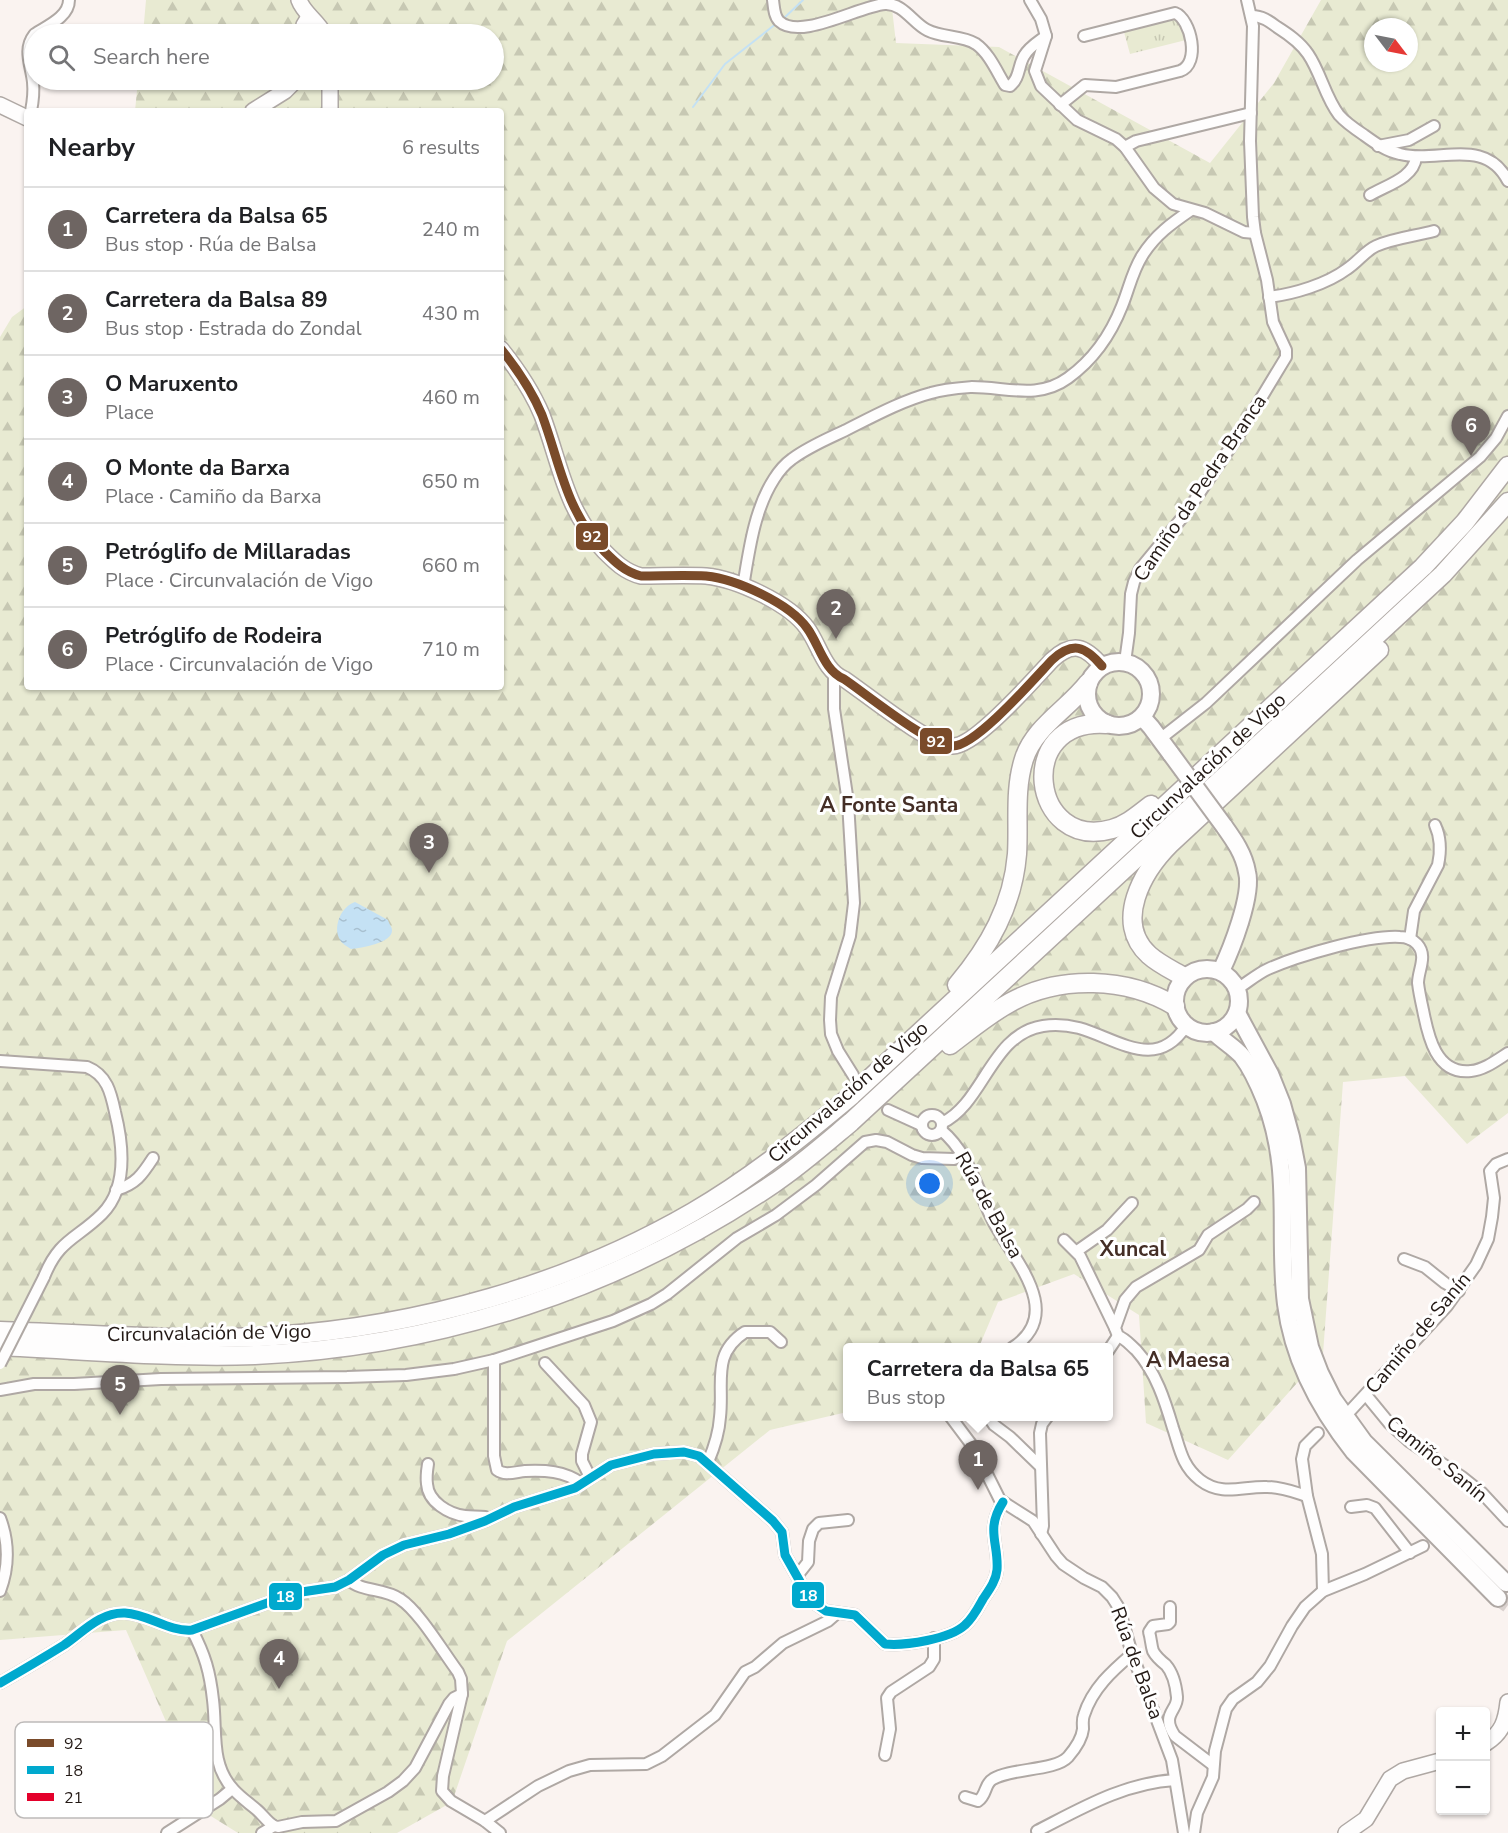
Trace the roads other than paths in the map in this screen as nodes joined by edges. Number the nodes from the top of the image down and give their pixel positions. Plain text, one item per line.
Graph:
1 (69, 0) edge
2 (299, 0) edge
3 (773, 0) edge
4 (1030, 0) edge
5 (1247, 0) edge
6 (1252, 16) junction
7 (309, 17) junction
8 (50, 24) edge
9 (305, 24) edge
10 (317, 24) edge
11 (1046, 36) junction
12 (1084, 36) dead end
13 (34, 90) edge
14 (286, 90) edge
15 (330, 90) edge
16 (0, 105) edge
17 (1059, 105) junction
18 (31, 108) edge
19 (258, 108) edge
20 (330, 108) edge
21 (1251, 113) junction
22 (24, 117) edge
23 (1434, 126) dead end
24 (1378, 146) junction
25 (1125, 147) junction
26 (1416, 157) junction
27 (1508, 181) edge
28 (1370, 195) dead end
29 (1191, 210) junction
30 (1434, 231) dead end
31 (1255, 233) junction
32 (1269, 297) junction
33 (504, 353) edge
34 (1508, 416) edge
35 (1508, 466) edge
36 (1505, 506) edge
37 (743, 587) junction
38 (1125, 662) junction
39 (1102, 666) junction
40 (834, 675) junction
41 (1088, 683) junction
42 (1266, 712) junction
43 (1142, 717) junction
44 (1106, 724) junction
45 (1160, 739) junction
46 (1435, 825) dead end
47 (1410, 939) junction
48 (1221, 971) junction
49 (1185, 977) junction
50 (1237, 989) junction
51 (1174, 1006) junction
52 (1237, 1013) junction
53 (937, 1016) junction
54 (1186, 1026) junction
55 (1214, 1032) junction
56 (1508, 1053) edge
57 (0, 1061) edge
58 (854, 1075) dead end
59 (888, 1110) dead end
60 (921, 1125) junction
61 (941, 1127) junction
62 (832, 1138) junction
63 (963, 1155) junction
64 (153, 1158) dead end
65 (1508, 1159) edge
66 (116, 1190) junction
67 (1254, 1202) dead end
68 (1132, 1203) dead end
69 (1064, 1240) dead end
70 (1077, 1251) junction
71 (1404, 1258) dead end
72 (1459, 1291) junction
73 (0, 1331) edge
74 (1117, 1332) junction
75 (781, 1342) dead end
76 (1018, 1343) edge
77 (1112, 1343) edge
78 (0, 1346) edge
79 (495, 1360) junction
80 (545, 1363) dead end
81 (0, 1364) edge
82 (0, 1390) edge
83 (1366, 1395) junction
84 (1352, 1410) dead end
85 (954, 1421) edge
86 (991, 1421) edge
87 (1044, 1421) edge
88 (1318, 1433) dead end
89 (708, 1462) junction
90 (428, 1464) dead end
91 (1041, 1467) junction
92 (585, 1480) junction
93 (1307, 1496) junction
94 (1003, 1502) junction
95 (1351, 1507) dead end
96 (0, 1518) edge
97 (848, 1520) dead end
98 (485, 1521) junction
99 (1508, 1521) edge
100 (1041, 1534) junction
101 (1423, 1545) dead end
102 (1410, 1553) junction
103 (797, 1576) junction
104 (349, 1580) junction
105 (0, 1591) edge
106 (1323, 1591) junction
107 (1170, 1607) dead end
108 (836, 1614) junction
109 (192, 1630) junction
110 (934, 1638) junction
111 (1132, 1654) junction
112 (0, 1683) edge
113 (462, 1694) junction
114 (1508, 1702) edge
115 (1170, 1713) junction
116 (1161, 1728) junction
117 (1505, 1728) edge
118 (214, 1735) joint
119 (1490, 1739) edge
120 (885, 1755) dead end
121 (1436, 1762) edge
122 (1212, 1765) junction
123 (1175, 1780) junction
124 (232, 1789) junction
125 (965, 1797) dead end
126 (213, 1803) edge
127 (190, 1818) edge
128 (485, 1821) junction
129 (274, 1826) junction
130 (1364, 1828) edge
131 (1037, 1831) dead end
132 (167, 1833) edge
133 (262, 1833) edge
134 (500, 1833) edge
135 (1184, 1833) edge
136 (1194, 1833) edge
137 (1346, 1833) edge

1 - 8 street
2 - 7 street
3 - 11 street
4 - 11 street
5 - 6 street, Camiño da Pedra Branca
6 - 21 street, Camiño da Pedra Branca
6 - 24 street
7 - 9 street
7 - 10 street
11 - 17 street
12 - 17 street
13 - 18 street
14 - 19 street
15 - 20 street
16 - 22 street
17 - 25 street
21 - 25 street
21 - 31 street, Camiño da Pedra Branca
23 - 24 street
24 - 26 street
25 - 29 street
26 - 27 street
26 - 28 street
29 - 31 street
29 - 37 street
30 - 32 street
31 - 32 street, Camiño da Pedra Branca
32 - 38 street, Camiño da Pedra Branca
33 - 37 street
34 - 45 street
35 - 42 highway, Circunvalación de Vigo
36 - 49 highway
36 - 62 highway, Circunvalación de Vigo
37 - 40 street
38 - 39 main road
38 - 43 main road
39 - 40 street
39 - 41 main road
40 - 58 street
41 - 44 main road
41 - 53 highway
42 - 44 highway
42 - 53 highway, Circunvalación de Vigo
43 - 44 main road
43 - 45 main road
45 - 48 main road, bridge
46 - 47 street
47 - 50 street
47 - 56 street
48 - 49 main road
48 - 50 main road
49 - 51 main road
50 - 52 main road
51 - 54 main road
51 - 62 highway
52 - 55 main road
52 - 55 main road
53 - 73 highway, Circunvalación de Vigo
54 - 55 main road
54 - 61 street
57 - 66 street
59 - 60 street
60 - 61 street
60 - 61 street
61 - 63 street, Rúa de Balsa
62 - 78 highway, Circunvalación de Vigo
63 - 76 street, Rúa de Balsa
63 - 79 street
64 - 66 street
65 - 72 street, Camiño de Sanín
66 - 81 street, bridge
67 - 74 street
68 - 70 street
69 - 70 street
70 - 74 street
71 - 72 street
72 - 83 street, Camiño de Sanín
74 - 77 street
74 - 93 street
75 - 89 street
79 - 82 street
79 - 92 street
80 - 92 street
83 - 84 street, Camiño de Sanín
83 - 99 street, Camiño Sanín
85 - 94 street, Rúa de Balsa
86 - 91 street
87 - 91 street
88 - 93 street
89 - 92 street
89 - 103 street
90 - 98 street
91 - 100 street
92 - 98 street
93 - 106 street
94 - 100 street, Rúa de Balsa
94 - 110 street
95 - 102 street
96 - 105 street
97 - 103 street
98 - 104 street
100 - 111 street, Rúa de Balsa
101 - 102 street
102 - 106 street
103 - 108 street
104 - 109 street
104 - 113 street
106 - 122 street
107 - 115 street
108 - 110 street
108 - 128 street
109 - 112 street
109 - 118 street
110 - 120 street
111 - 116 street, Rúa de Balsa
111 - 125 street
113 - 128 street
113 - 129 street
114 - 117 street
115 - 116 street
115 - 122 street
116 - 123 street, Rúa de Balsa
117 - 119 street
118 - 124 street
121 - 130 street
122 - 136 street
123 - 131 street
123 - 135 street, Rúa de Balsa
124 - 126 street
124 - 129 street
127 - 132 street
128 - 134 street
129 - 133 street
130 - 137 street

